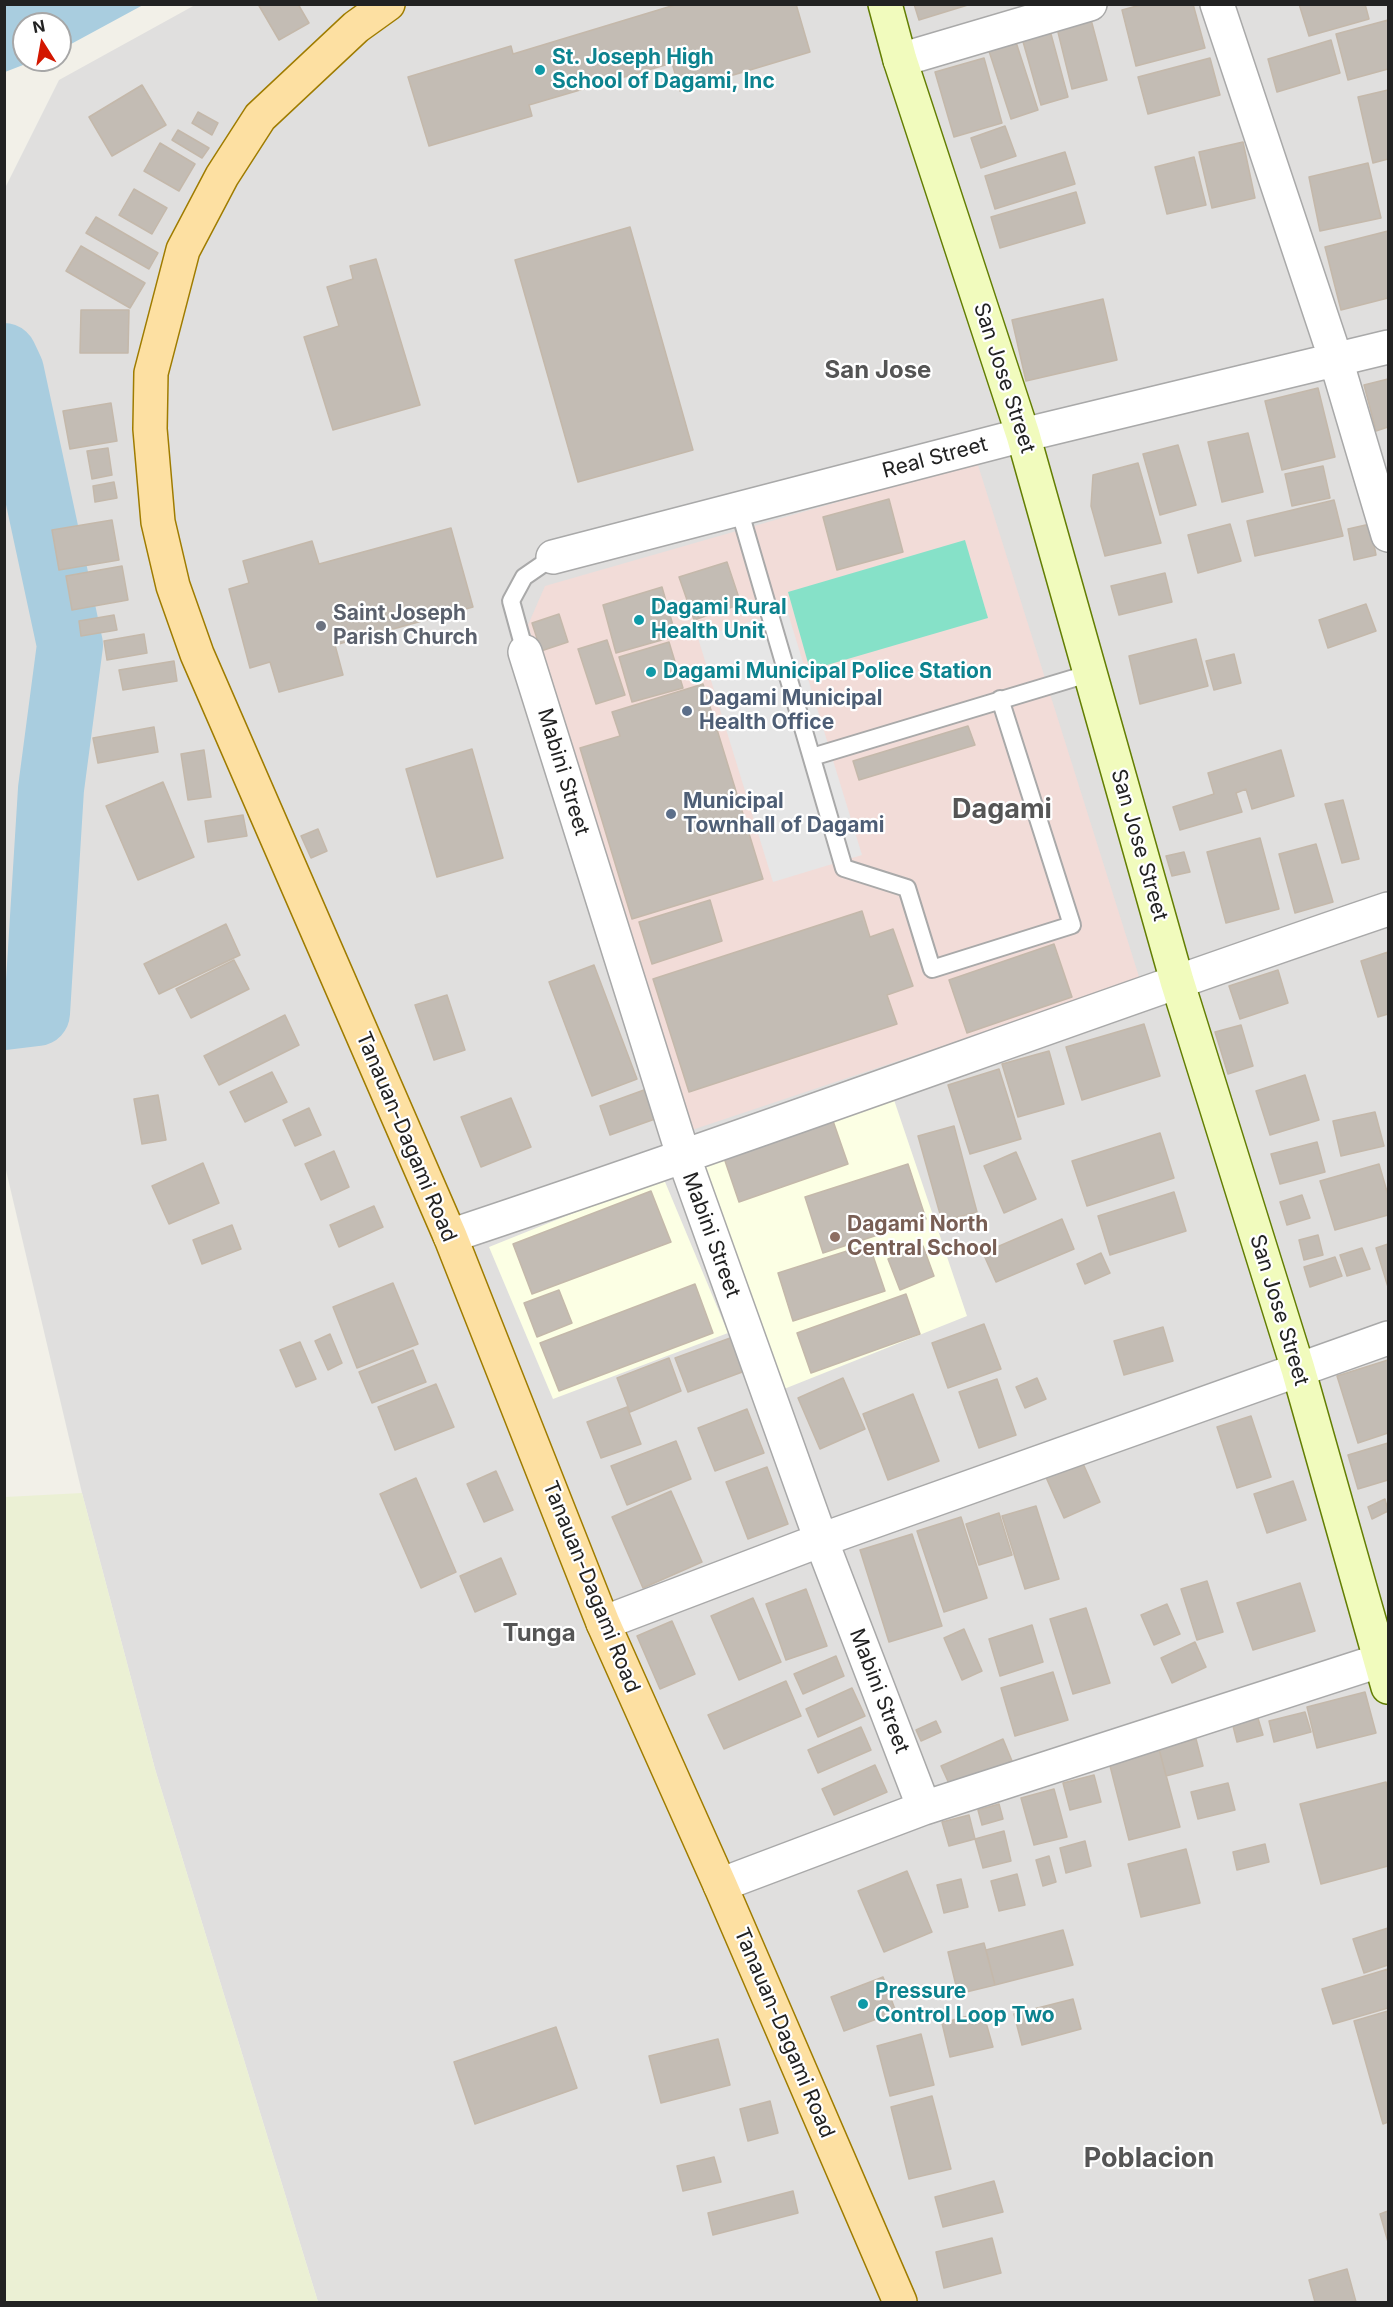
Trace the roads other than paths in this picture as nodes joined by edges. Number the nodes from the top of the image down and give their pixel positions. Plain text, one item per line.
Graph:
1 (388, 4) edge
2 (885, 4) edge
3 (1090, 4) edge
4 (1217, 4) edge
5 (900, 60) junction
6 (1389, 347) edge
7 (1336, 360) junction
8 (1023, 435) junction
9 (740, 509) junction
10 (1389, 535) edge
11 (553, 557) joint
12 (525, 652) joint
13 (1091, 673) junction
14 (1000, 699) junction
15 (812, 757) junction
16 (1389, 909) edge
17 (1177, 981) junction
18 (684, 1158) junction
19 (450, 1236) junction
20 (1389, 1338) edge
21 (1298, 1369) junction
22 (821, 1540) junction
23 (603, 1623) junction
24 (1386, 1669) edge
25 (924, 1808) junction
26 (720, 1885) junction
27 (900, 2302) edge

1 - 19 main road, Tanauan-Dagami Road
2 - 5 street, San Jose Street
3 - 5 street
4 - 7 street
5 - 8 street, San Jose Street
6 - 7 street, Real Street
7 - 8 street, Real Street
7 - 10 street
8 - 9 street, Real Street
8 - 13 street, San Jose Street
9 - 11 street, Real Street
9 - 15 lane
11 - 12 lane
12 - 18 street, Mabini Street
13 - 14 lane
13 - 17 street, San Jose Street
14 - 15 lane
14 - 15 lane
16 - 17 street
17 - 18 street
17 - 21 street, San Jose Street
18 - 19 street
18 - 22 street, Mabini Street
19 - 23 main road, Tanauan-Dagami Road
20 - 21 street
21 - 22 street
21 - 24 street, San Jose Street
22 - 23 street
22 - 25 street, Mabini Street
23 - 26 main road, Tanauan-Dagami Road
24 - 25 street
25 - 26 street
26 - 27 main road, Tanauan-Dagami Road

